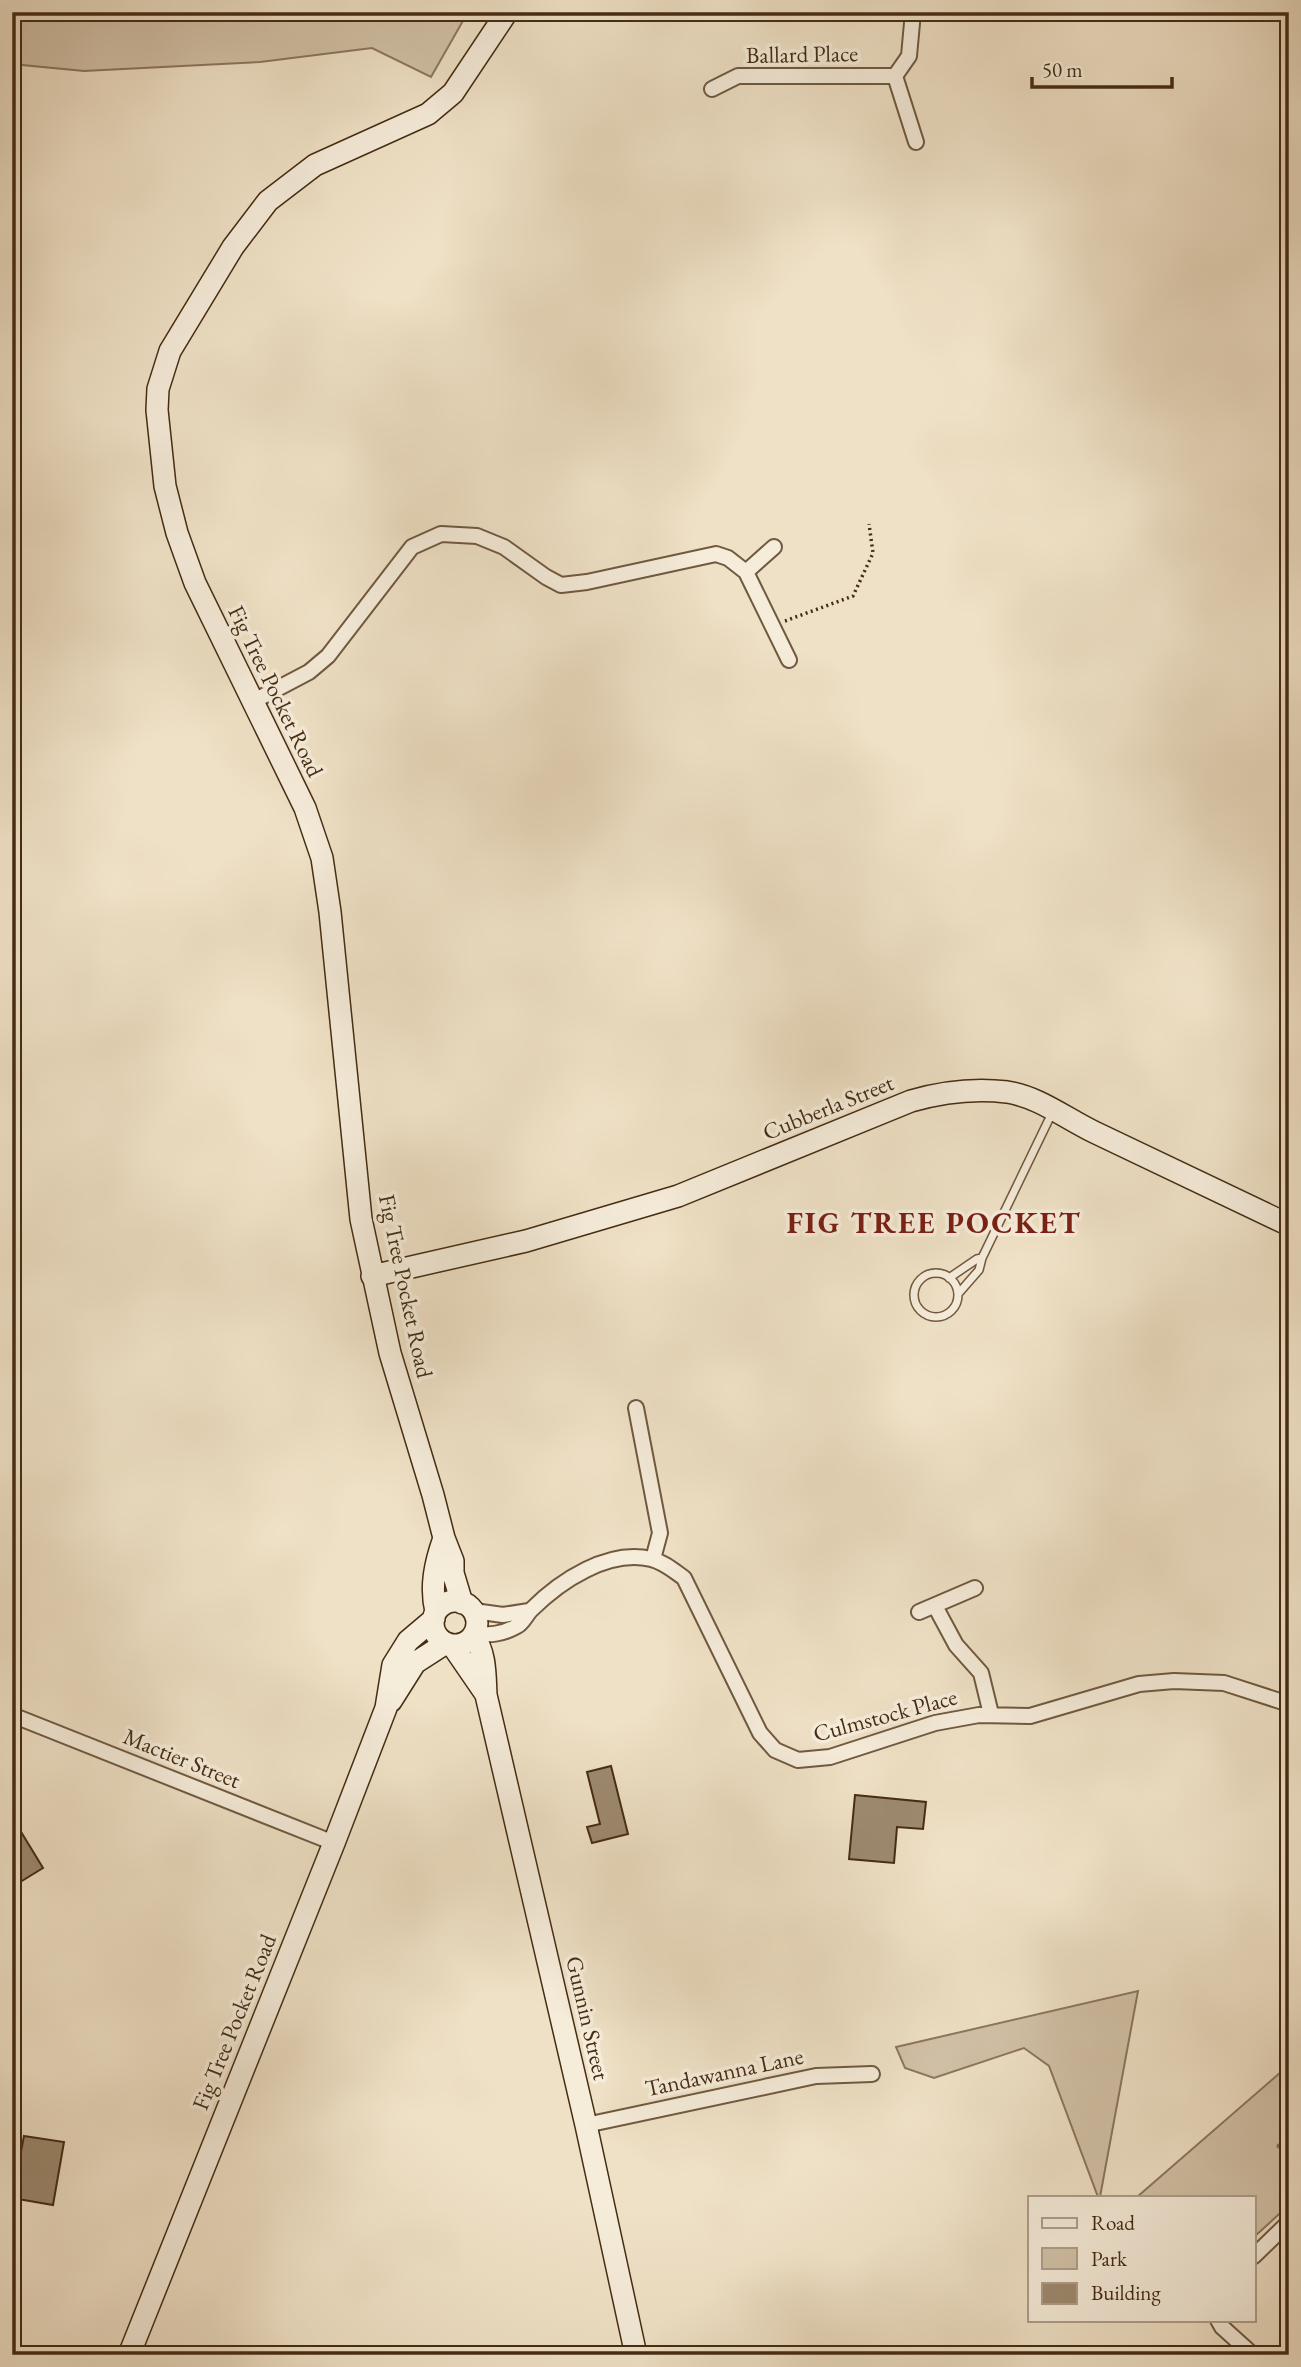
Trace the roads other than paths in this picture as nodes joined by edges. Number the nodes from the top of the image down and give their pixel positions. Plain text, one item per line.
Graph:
1 (507, 12) edge
2 (913, 12) edge
3 (895, 76) junction
4 (712, 89) dead end
5 (916, 142) dead end
6 (774, 547) dead end
7 (746, 572) junction
8 (789, 660) dead end
9 (252, 702) junction
10 (1054, 1109) junction
11 (1289, 1224) edge
12 (982, 1258) junction
13 (372, 1276) junction
14 (949, 1278) junction
15 (958, 1294) junction
16 (636, 1408) dead end
17 (444, 1538) junction
18 (653, 1559) junction
19 (975, 1588) dead end
20 (934, 1606) junction
21 (529, 1611) junction
22 (919, 1612) dead end
23 (435, 1615) junction
24 (471, 1621) junction
25 (449, 1644) junction
26 (486, 1695) junction
27 (1289, 1704) edge
28 (386, 1708) junction
29 (991, 1714) junction
30 (12, 1715) edge
31 (334, 1843) junction
32 (872, 2074) dead end
33 (586, 2125) junction
34 (1289, 2222) edge
35 (1256, 2254) edge
36 (1219, 2322) edge
37 (129, 2355) edge
38 (635, 2355) edge
39 (1254, 2355) edge

1 - 9 street, Fig Tree Pocket Road
2 - 3 street
3 - 4 street, Ballard Place
3 - 5 street
6 - 7 street
7 - 8 street
7 - 9 street
9 - 13 street, Fig Tree Pocket Road
10 - 11 street, Cubberla Street
10 - 12 lane
10 - 13 street, Cubberla Street
12 - 14 lane
12 - 15 lane
13 - 17 street, Fig Tree Pocket Road
14 - 15 lane
14 - 15 lane
16 - 18 street
17 - 23 street
17 - 24 street, Fig Tree Pocket Road
18 - 21 street
18 - 29 street, Culmstock Place
19 - 20 street
20 - 22 street
20 - 29 street
21 - 24 street
21 - 24 street
23 - 24 street, Fig Tree Pocket Road
23 - 25 street
23 - 28 street, Fig Tree Pocket Road
24 - 25 street, Fig Tree Pocket Road
24 - 26 street, Gunnin Street
25 - 26 street, Gunnin Street
25 - 28 street, Fig Tree Pocket Road
26 - 33 street, Gunnin Street
27 - 29 street, Culmstock Place
28 - 31 street, Fig Tree Pocket Road
30 - 31 street, Mactier Street
31 - 37 street, Fig Tree Pocket Road
32 - 33 street, Tandawanna Lane
33 - 38 street, Gunnin Street
34 - 35 street
36 - 39 street

